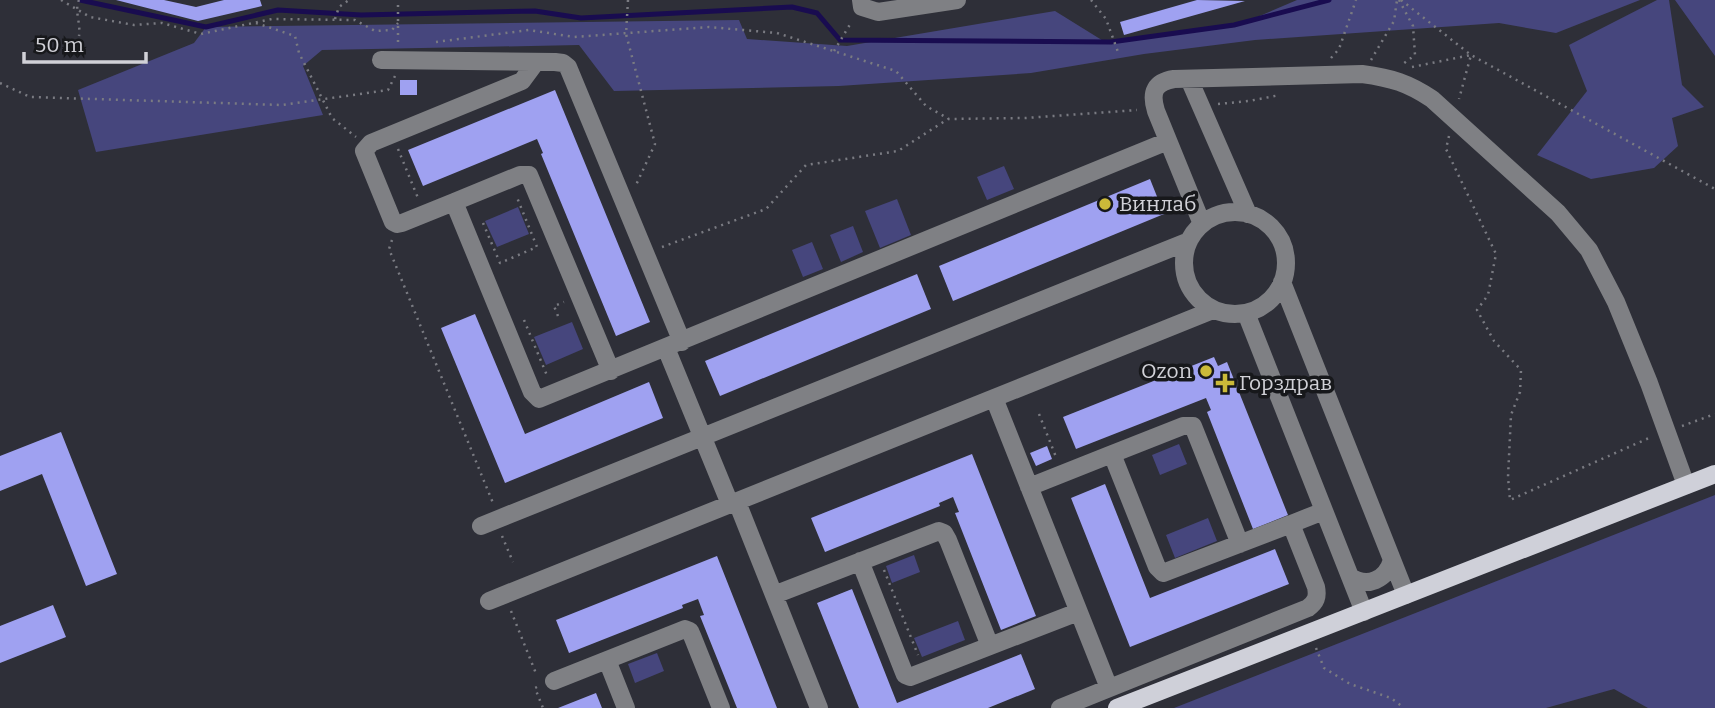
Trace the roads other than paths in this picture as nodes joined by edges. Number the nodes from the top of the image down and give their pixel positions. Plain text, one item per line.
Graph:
1 (957, 0) edge
2 (862, 3) edge
3 (389, 60) road end
4 (536, 62) junction
5 (1189, 79) junction
6 (1168, 141) junction
7 (454, 202) junction
8 (1248, 214) junction
9 (1202, 224) junction
10 (1189, 241) junction
11 (1282, 282) junction
12 (1213, 310) junction
13 (1246, 313) junction
14 (674, 345) junction
15 (611, 371) junction
16 (994, 398) junction
17 (702, 437) junction
18 (1112, 454) junction
19 (1715, 474) edge
20 (1686, 485) junction
21 (1029, 487) junction
22 (734, 503) junction
23 (1324, 511) junction
24 (492, 522) road end
25 (1291, 524) junction
26 (1240, 544) junction
27 (1392, 560) junction
28 (860, 561) junction
29 (1350, 577) junction
30 (1406, 595) junction
31 (774, 596) junction
32 (497, 598) road end
33 (1078, 611) junction
34 (1364, 612) junction
35 (990, 646) junction
36 (607, 660) junction
37 (547, 684) road end
38 (1109, 688) junction
39 (626, 708) edge
40 (721, 708) edge
41 (819, 708) edge
42 (1060, 708) edge
43 (1117, 708) edge

1 - 2 street
3 - 4 street
4 - 7 street
4 - 14 street
5 - 6 street
5 - 8 street
5 - 20 street
6 - 9 street
6 - 14 street
7 - 15 street
7 - 15 street
8 - 9 street
8 - 11 street
9 - 10 street
10 - 12 street
10 - 17 street
11 - 13 street
11 - 27 street
12 - 13 street
12 - 16 street
13 - 23 street
14 - 15 street
14 - 17 street
16 - 21 street
16 - 22 street
17 - 22 street
17 - 24 street
18 - 21 street
18 - 26 street
18 - 26 street
19 - 20 main road
20 - 30 main road
21 - 33 street
22 - 31 street
22 - 32 street
23 - 25 street
23 - 29 street
25 - 26 street
25 - 38 street
27 - 29 street
27 - 30 street
28 - 31 street
28 - 35 street
28 - 35 street
29 - 34 street
30 - 34 main road
31 - 41 street
33 - 35 street
33 - 38 street
34 - 43 main road
36 - 37 street
36 - 39 street
36 - 40 street
38 - 42 street

